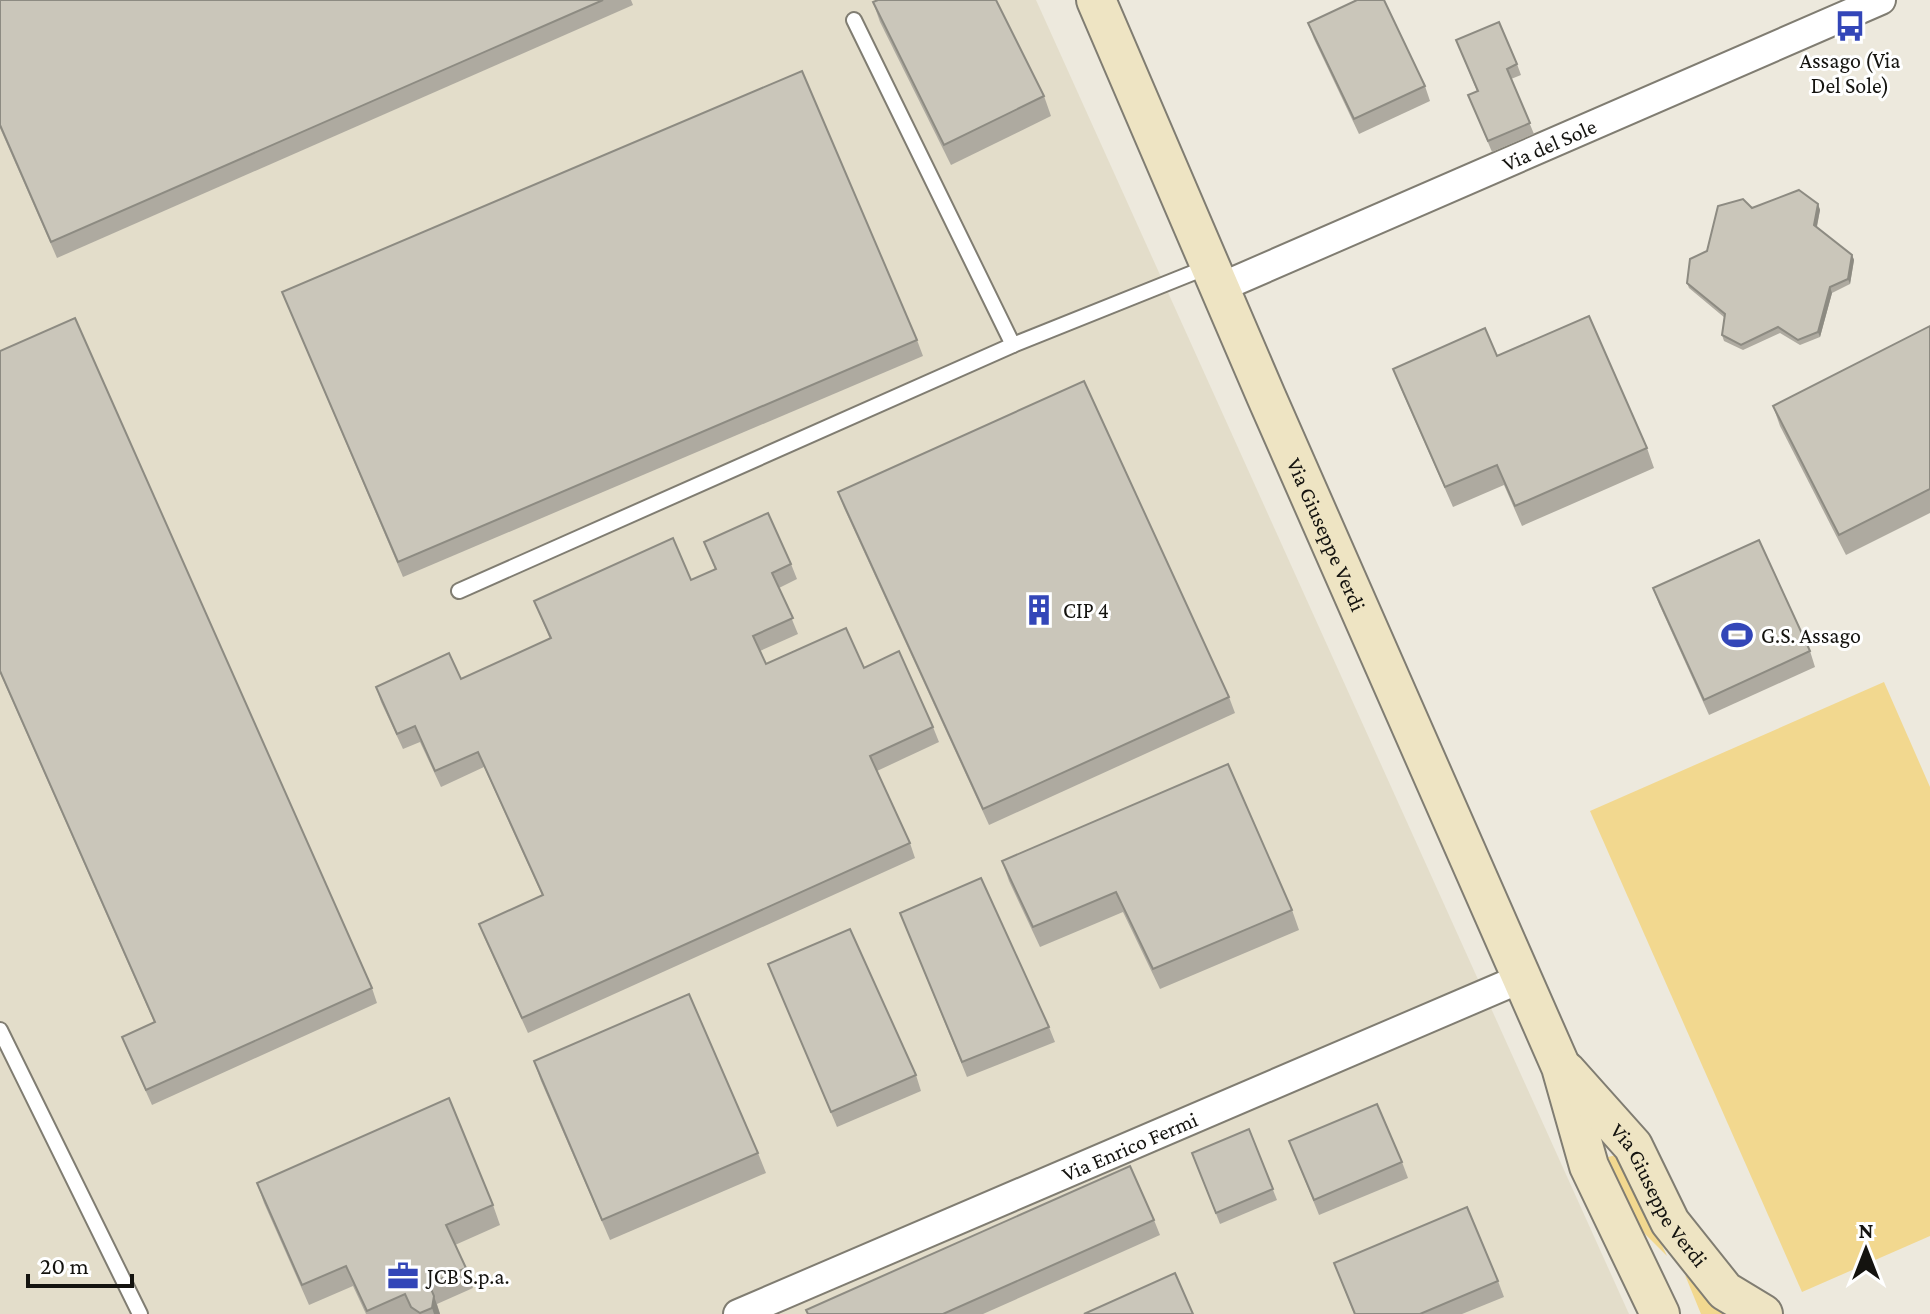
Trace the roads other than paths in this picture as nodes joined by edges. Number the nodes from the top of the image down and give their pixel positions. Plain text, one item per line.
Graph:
1 (1096, 0) edge
2 (1881, 0) edge
3 (854, 20) dead end
4 (1214, 277) junction
5 (1013, 345) junction
6 (459, 591) dead end
7 (1522, 978) junction
8 (0, 1030) edge
9 (1561, 1067) junction
10 (140, 1314) edge
11 (738, 1314) edge
12 (1660, 1314) edge
13 (1763, 1314) edge

1 - 4 main road, Via Giuseppe Verdi
2 - 4 street, Via del Sole
3 - 5 lane
4 - 5 lane
4 - 7 main road, Via Giuseppe Verdi
5 - 6 lane
7 - 9 main road, Via Giuseppe Verdi
7 - 11 street, Via Enrico Fermi
8 - 10 lane
9 - 12 main road, Via Giuseppe Verdi
9 - 13 main road, Via Giuseppe Verdi

